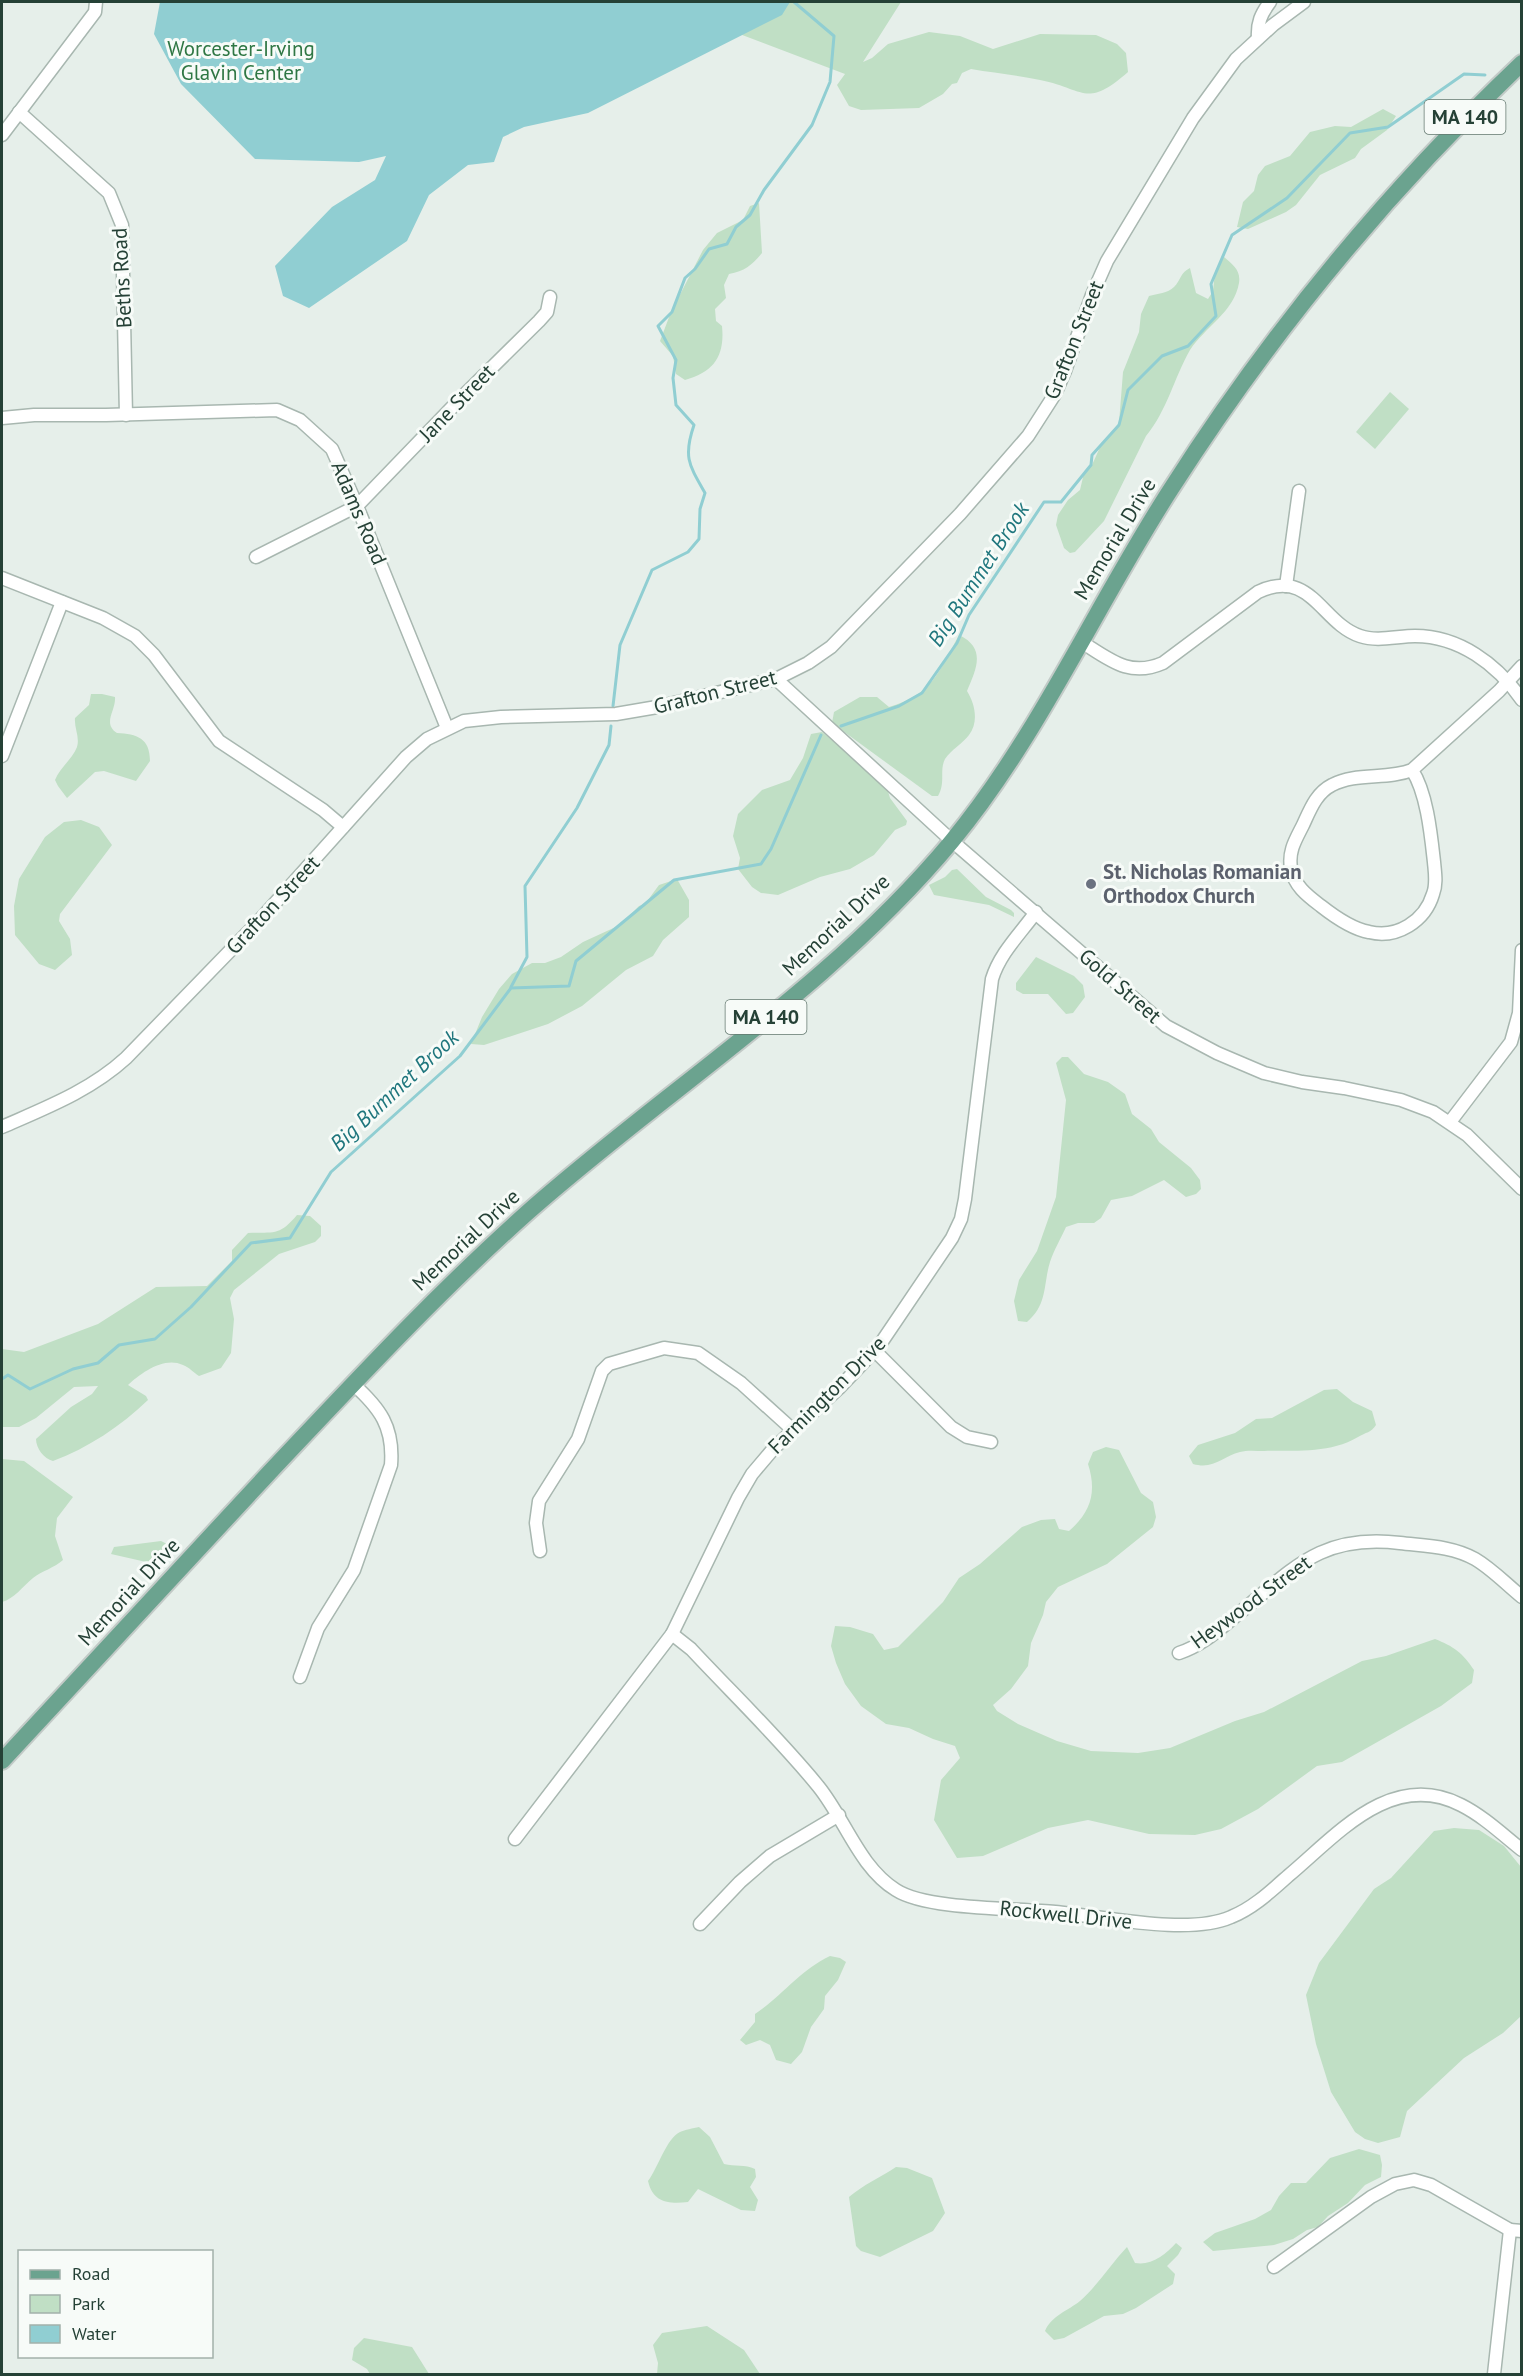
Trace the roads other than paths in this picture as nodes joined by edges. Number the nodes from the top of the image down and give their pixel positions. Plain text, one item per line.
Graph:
1 (96, 2) edge
2 (1270, 2) edge
3 (1304, 2) edge
4 (1258, 38) junction
5 (1521, 63) edge
6 (19, 111) junction
7 (2, 135) edge
8 (550, 297) dead end
9 (126, 414) junction
10 (2, 418) edge
11 (1299, 490) dead end
12 (357, 506) junction
13 (256, 557) dead end
14 (2, 578) edge
15 (1286, 586) junction
16 (62, 602) junction
17 (1080, 641) junction
18 (1521, 666) edge
19 (776, 679) junction
20 (1508, 682) junction
21 (1521, 699) edge
22 (447, 728) junction
23 (2, 756) edge
24 (1412, 770) junction
25 (344, 827) junction
26 (952, 841) junction
27 (1036, 912) junction
28 (1521, 950) edge
29 (1450, 1122) junction
30 (2, 1127) edge
31 (1521, 1189) edge
32 (875, 1351) junction
33 (353, 1384) junction
34 (794, 1430) junction
35 (991, 1442) dead end
36 (540, 1551) dead end
37 (1521, 1597) edge
38 (672, 1634) junction
39 (1179, 1653) dead end
40 (300, 1677) dead end
41 (2, 1761) edge
42 (839, 1815) junction
43 (515, 1839) dead end
44 (1521, 1850) edge
45 (700, 1924) dead end
46 (1516, 2231) edge
47 (1274, 2267) dead end
48 (1494, 2374) edge

1 - 6 street
2 - 4 street
3 - 4 street, Grafton Street
4 - 19 street, Grafton Street
5 - 17 main road, Memorial Drive / MA 140
6 - 7 street
6 - 9 street, Beths Road
8 - 12 street, Jane Street
9 - 10 street, Adams Road
9 - 12 street, Adams Road
11 - 15 street
12 - 13 street, Jane Street
12 - 22 street, Adams Road
14 - 16 street
15 - 17 street
15 - 20 street
16 - 23 street
16 - 25 street
17 - 26 main road, Memorial Drive / MA 140
18 - 20 street
19 - 22 street, Grafton Street
19 - 26 street, Gold Street
20 - 21 street
20 - 24 street
22 - 25 street, Grafton Street
24 - 24 street
25 - 30 street, Grafton Street
26 - 27 street, Gold Street
26 - 33 main road, Memorial Drive / MA 140
27 - 29 street, Gold Street
27 - 32 street, Farmington Drive
28 - 29 street
29 - 31 street, Gold Street
32 - 34 street, Farmington Drive
32 - 35 street
33 - 40 street
33 - 41 main road, Memorial Drive / MA 140
34 - 36 street
34 - 38 street, Farmington Drive
37 - 39 street, Heywood Street
38 - 42 street, Rockwell Drive
38 - 43 street, Farmington Drive
42 - 44 street, Rockwell Drive
42 - 45 street
46 - 47 street
46 - 48 street

